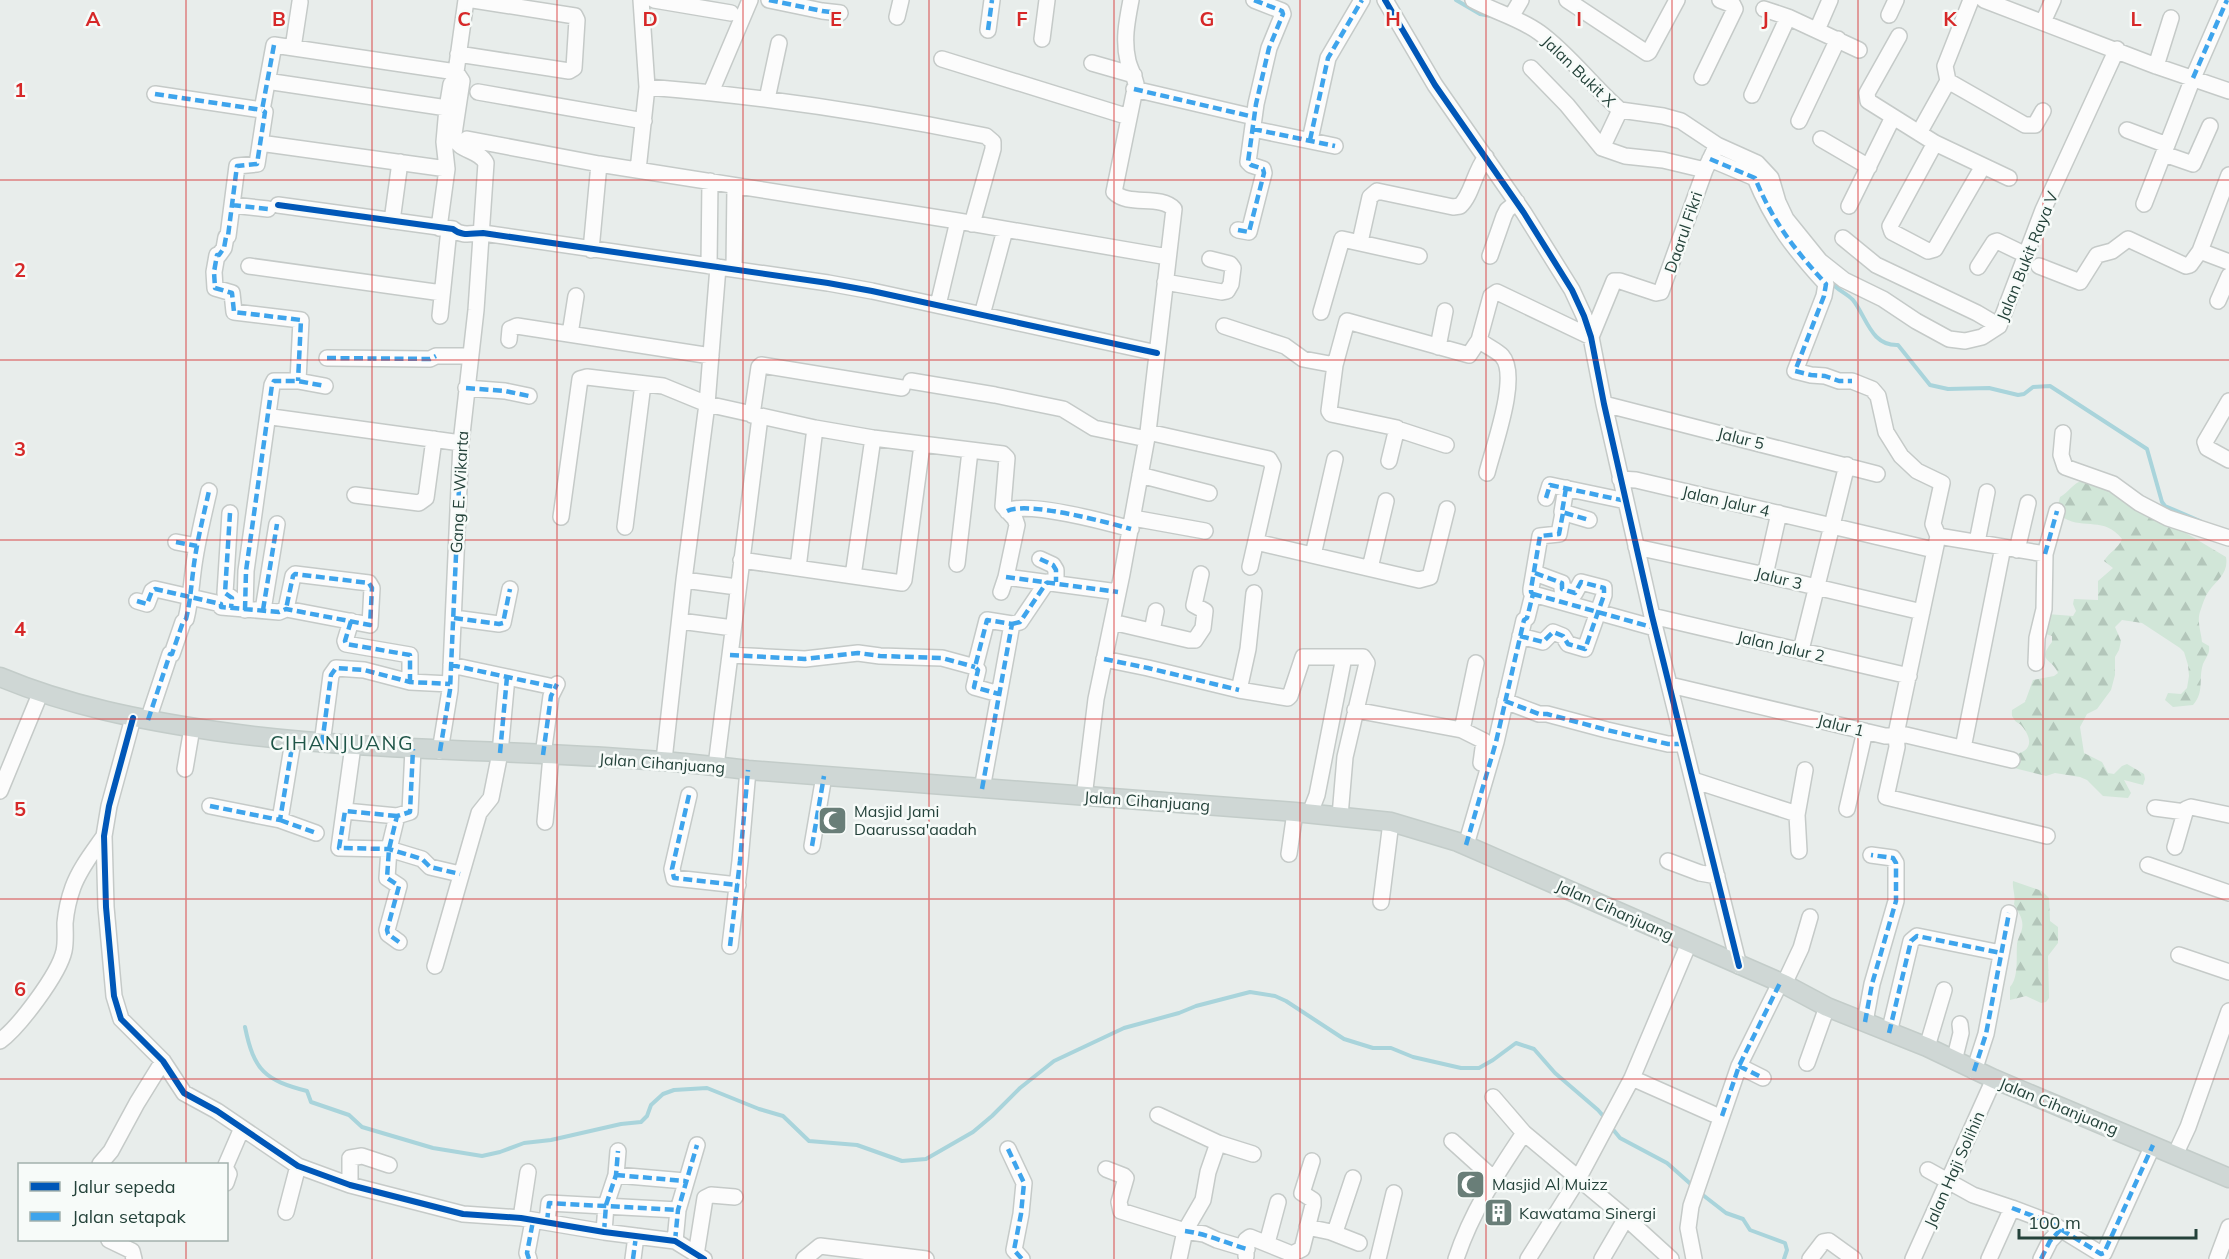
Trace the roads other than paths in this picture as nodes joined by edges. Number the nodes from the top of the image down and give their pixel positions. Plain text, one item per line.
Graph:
1 (466, 0) edge
2 (473, 0) edge
3 (641, 0) edge
4 (654, 0) edge
5 (750, 0) edge
6 (769, 0) edge
7 (901, 0) edge
8 (992, 0) edge
9 (1047, 0) edge
10 (1131, 0) edge
11 (1254, 0) edge
12 (1362, 0) edge
13 (1385, 0) edge
14 (1473, 0) edge
15 (1521, 0) edge
16 (1567, 0) edge
17 (1720, 0) edge
18 (1830, 0) edge
19 (1896, 0) edge
20 (1971, 0) edge
21 (1984, 0) edge
22 (2053, 0) edge
23 (2227, 0) edge
24 (1673, 1) edge
25 (300, 2) dead end
26 (522, 3) edge
27 (1761, 4) edge
28 (822, 6) edge
29 (840, 12) dead end
30 (731, 13) dead end
31 (1889, 15) dead end
32 (897, 17) dead end
33 (1511, 17) junction
34 (1788, 17) junction
35 (2170, 18) dead end
36 (2043, 22) junction
37 (988, 30) dead end
38 (1817, 30) junction
39 (1899, 36) dead end
40 (1042, 39) dead end
41 (1838, 39) junction
42 (779, 43) dead end
43 (293, 48) junction
44 (2116, 49) junction
45 (1859, 50) dead end
46 (458, 54) junction
47 (942, 58) dead end
48 (1092, 63) dead end
49 (2156, 66) junction
50 (1531, 68) dead end
51 (1702, 77) dead end
52 (454, 78) junction
53 (2193, 78) junction
54 (273, 81) dead end
55 (1948, 81) junction
56 (1134, 82) junction
57 (647, 87) junction
58 (2229, 91) edge
59 (478, 92) dead end
60 (711, 92) junction
61 (155, 94) dead end
62 (1752, 95) dead end
63 (767, 99) junction
64 (447, 108) junction
65 (262, 110) junction
66 (2043, 111) dead end
67 (1617, 116) junction
68 (1129, 117) junction
69 (1893, 117) junction
70 (644, 121) junction
71 (1799, 121) dead end
72 (1254, 123) junction
73 (2210, 126) dead end
74 (2127, 130) dead end
75 (1919, 134) junction
76 (467, 138) dead end
77 (1821, 139) dead end
78 (1310, 140) junction
79 (1935, 143) junction
80 (267, 144) dead end
81 (1335, 147) dead end
82 (1602, 148) junction
83 (2165, 149) junction
84 (1712, 155) junction
85 (1486, 157) junction
86 (400, 162) junction
87 (599, 164) junction
88 (1983, 166) junction
89 (1869, 167) junction
90 (447, 169) junction
91 (638, 170) junction
92 (2229, 175) edge
93 (2008, 178) dead end
94 (710, 181) junction
95 (735, 186) junction
96 (1517, 202) junction
97 (2144, 204) dead end
98 (232, 205) junction
99 (1849, 206) dead end
100 (392, 221) junction
101 (965, 222) junction
102 (447, 229) junction
103 (1005, 230) junction
104 (1238, 230) dead end
105 (481, 233) junction
106 (1843, 237) dead end
107 (1360, 242) junction
108 (591, 250) junction
109 (2200, 251) junction
110 (2026, 255) junction
111 (1419, 256) dead end
112 (1490, 256) dead end
113 (1168, 257) junction
114 (1210, 259) dead end
115 (2229, 262) edge
116 (249, 266) dead end
117 (2038, 266) dead end
118 (713, 267) junction
119 (1978, 267) dead end
120 (734, 269) junction
121 (2229, 276) edge
122 (1165, 282) junction
123 (442, 292) junction
124 (576, 296) dead end
125 (2218, 302) dead end
126 (938, 305) junction
127 (1445, 311) dead end
128 (1321, 312) dead end
129 (982, 315) junction
130 (440, 316) dead end
131 (1224, 326) dead end
132 (1999, 326) junction
133 (570, 334) junction
134 (1591, 337) junction
135 (509, 340) dead end
136 (1479, 340) junction
137 (1438, 347) junction
138 (1157, 353) junction
139 (470, 356) junction
140 (711, 356) junction
141 (327, 358) dead end
142 (1335, 365) junction
143 (298, 381) junction
144 (643, 384) junction
145 (325, 386) dead end
146 (466, 388) junction
147 (529, 396) dead end
148 (2229, 401) edge
149 (707, 404) junction
150 (1604, 404) junction
151 (756, 416) junction
152 (272, 417) dead end
153 (815, 428) junction
154 (1397, 429) junction
155 (2063, 433) dead end
156 (1148, 435) junction
157 (873, 438) junction
158 (434, 439) junction
159 (461, 443) junction
160 (922, 445) junction
161 (1446, 445) dead end
162 (970, 452) junction
163 (1335, 459) dead end
164 (2229, 460) edge
165 (1389, 461) dead end
166 (1847, 465) junction
167 (1487, 473) dead end
168 (1877, 474) dead end
169 (1140, 475) junction
170 (1620, 478) junction
171 (1566, 488) junction
172 (209, 491) dead end
173 (1987, 492) dead end
174 (1209, 493) dead end
175 (355, 495) dead end
176 (1546, 498) dead end
177 (1386, 501) dead end
178 (1626, 501) junction
179 (2028, 503) dead end
180 (1447, 509) dead end
181 (1007, 511) junction
182 (2057, 511) dead end
183 (230, 513) dead end
184 (1563, 513) junction
185 (1779, 513) junction
186 (561, 517) dead end
187 (1589, 520) dead end
188 (1132, 523) junction
189 (277, 524) dead end
190 (1831, 525) junction
191 (625, 527) dead end
192 (1205, 531) dead end
193 (2229, 538) edge
194 (176, 542) dead end
195 (1256, 542) junction
196 (1977, 542) junction
197 (1936, 543) junction
198 (197, 546) junction
199 (1636, 547) junction
200 (2010, 548) junction
201 (2045, 554) junction
202 (1313, 555) junction
203 (1040, 559) dead end
204 (741, 560) junction
205 (957, 564) dead end
206 (1250, 567) dead end
207 (798, 568) junction
208 (1370, 568) junction
209 (1535, 573) junction
210 (1200, 574) dead end
211 (1765, 574) junction
212 (853, 576) junction
213 (684, 580) junction
214 (1051, 582) junction
215 (738, 587) junction
216 (1816, 587) junction
217 (510, 589) dead end
218 (1118, 592) junction
219 (1254, 593) dead end
220 (1533, 594) junction
221 (191, 599) junction
222 (137, 601) dead end
223 (238, 609) junction
224 (286, 609) junction
225 (263, 610) junction
226 (1156, 611) dead end
227 (1922, 612) junction
228 (1596, 613) junction
229 (454, 618) junction
230 (351, 621) junction
231 (680, 621) junction
232 (1112, 622) junction
233 (1654, 622) junction
234 (1012, 624) junction
235 (733, 628) junction
236 (1152, 630) junction
237 (1520, 636) junction
238 (1801, 650) junction
239 (730, 655) junction
240 (1344, 657) junction
241 (1104, 659) junction
242 (1476, 663) dead end
243 (2036, 663) dead end
244 (451, 665) junction
245 (975, 667) junction
246 (1909, 676) junction
247 (0, 677) edge
248 (507, 677) junction
249 (410, 682) junction
250 (450, 684) junction
251 (1670, 685) junction
252 (1239, 690) junction
253 (40, 694) junction
254 (999, 694) junction
255 (1505, 701) junction
256 (1355, 710) junction
257 (140, 719) junction
258 (192, 728) junction
259 (1462, 730) junction
260 (1865, 731) junction
261 (1896, 734) junction
262 (293, 741) junction
263 (322, 744) junction
264 (1684, 744) junction
265 (353, 746) junction
266 (1963, 748) junction
267 (413, 749) junction
268 (440, 751) junction
269 (500, 753) junction
270 (547, 756) junction
271 (664, 760) junction
272 (2012, 760) dead end
273 (716, 766) junction
274 (185, 769) dead end
275 (748, 770) junction
276 (1805, 770) dead end
277 (824, 776) junction
278 (1693, 780) junction
279 (982, 789) junction
280 (0, 791) edge
281 (689, 795) dead end
282 (1084, 797) junction
283 (210, 806) dead end
284 (2155, 808) dead end
285 (1847, 809) dead end
286 (345, 810) junction
287 (2184, 812) junction
288 (1303, 813) junction
289 (1797, 815) junction
290 (397, 816) junction
291 (1340, 816) junction
292 (2229, 816) edge
293 (280, 820) junction
294 (545, 822) dead end
295 (1391, 822) junction
296 (316, 833) dead end
297 (104, 836) junction
298 (2047, 836) dead end
299 (1462, 843) junction
300 (812, 846) dead end
301 (2175, 847) dead end
302 (389, 849) junction
303 (1800, 851) dead end
304 (1289, 854) dead end
305 (1871, 855) dead end
306 (1668, 861) dead end
307 (2148, 865) dead end
308 (460, 874) junction
309 (1717, 876) junction
310 (738, 885) junction
311 (2229, 893) edge
312 (1381, 902) dead end
313 (2009, 913) dead end
314 (1810, 917) dead end
315 (399, 942) dead end
316 (1689, 943) junction
317 (730, 946) dead end
318 (2001, 953) junction
319 (2178, 955) dead end
320 (435, 966) dead end
321 (1739, 966) junction
322 (2229, 972) edge
323 (1782, 983) junction
324 (1944, 990) dead end
325 (1827, 1007) junction
326 (2229, 1011) edge
327 (1865, 1022) junction
328 (1960, 1024) dead end
329 (1889, 1033) junction
330 (0, 1041) edge
331 (1927, 1047) junction
332 (163, 1061) junction
333 (1954, 1061) junction
334 (1807, 1062) dead end
335 (1739, 1066) junction
336 (1974, 1071) junction
337 (1763, 1077) dead end
338 (1632, 1078) junction
339 (1994, 1079) junction
340 (1492, 1097) dead end
341 (1713, 1114) dead end
342 (1158, 1115) dead end
343 (242, 1128) junction
344 (1524, 1133) junction
345 (1452, 1141) dead end
346 (1218, 1143) junction
347 (697, 1145) dead end
348 (2153, 1145) junction
349 (1008, 1149) dead end
350 (618, 1151) dead end
351 (1253, 1154) dead end
352 (2175, 1155) junction
353 (1312, 1161) dead end
354 (101, 1163) edge
355 (228, 1163) edge
356 (389, 1165) dead end
357 (298, 1166) junction
358 (1106, 1169) dead end
359 (1928, 1170) dead end
360 (528, 1172) dead end
361 (616, 1174) junction
362 (1353, 1178) dead end
363 (1493, 1178) junction
364 (2229, 1178) edge
365 (1578, 1179) junction
366 (685, 1181) junction
367 (1949, 1183) junction
368 (350, 1185) junction
369 (1394, 1193) dead end
370 (735, 1197) dead end
371 (1278, 1202) dead end
372 (606, 1205) junction
373 (2012, 1208) junction
374 (678, 1210) junction
375 (286, 1212) dead end
376 (1626, 1218) junction
377 (534, 1220) junction
378 (1307, 1227) junction
379 (2229, 1227) edge
380 (2061, 1229) junction
381 (1185, 1231) junction
382 (604, 1232) junction
383 (1331, 1232) junction
384 (636, 1236) junction
385 (113, 1241) edge
386 (675, 1241) junction
387 (1267, 1243) junction
388 (1359, 1243) dead end
389 (1246, 1254) edge
390 (700, 1257) edge
391 (134, 1259) edge
392 (529, 1259) edge
393 (633, 1259) edge
394 (804, 1259) edge
395 (926, 1259) edge
396 (1022, 1259) edge
397 (1179, 1259) edge
398 (1378, 1259) edge
399 (1456, 1259) edge
400 (1528, 1259) edge
401 (1602, 1259) edge
402 (1671, 1259) edge
403 (1694, 1259) edge
404 (1810, 1259) edge
405 (1854, 1259) edge
406 (1914, 1259) edge
407 (1989, 1259) edge
408 (2041, 1259) edge
409 (2217, 1259) edge

1 - 46 street
2 - 26 street
3 - 57 street
4 - 30 street
5 - 60 street
6 - 28 street
7 - 32 street
8 - 37 street
9 - 40 street
10 - 56 street
11 - 72 street
12 - 78 street
13 - 85 street
14 - 33 street, Jalan Bukit X
15 - 33 street
16 - 24 street
17 - 51 street
18 - 38 street
19 - 31 street
20 - 55 street
21 - 36 street
22 - 36 street
23 - 53 street
25 - 43 street
26 - 46 street
27 - 34 street
28 - 29 street
33 - 67 street, Jalan Bukit X
34 - 38 street
34 - 62 street
35 - 49 street
36 - 44 street
38 - 41 street
39 - 69 street
41 - 45 street
41 - 71 street
42 - 63 street
43 - 52 street
43 - 65 street
44 - 49 street
44 - 110 street, Jalan Bukit Raya V
46 - 52 street
47 - 68 street
48 - 56 street
49 - 53 street
50 - 82 street
52 - 64 street
52 - 105 street, Gang E. Wikarta
53 - 58 street
53 - 83 street
54 - 64 street
55 - 66 street
55 - 75 street
56 - 68 street
56 - 72 street
57 - 60 street
57 - 70 street
59 - 70 street
60 - 63 street
61 - 65 street
63 - 101 street
64 - 90 street
65 - 98 street
67 - 82 street
67 - 84 street, Jalan Bukit Raya V
68 - 113 street
69 - 75 street
69 - 89 street
70 - 91 street
72 - 78 street
72 - 104 street
73 - 83 street
74 - 83 street
75 - 79 street
76 - 87 street
77 - 89 street
78 - 81 street
79 - 88 street
79 - 88 street
80 - 86 street
82 - 84 street
83 - 97 street
84 - 132 street, Jalan Bukit Raya V
84 - 134 street, Daarul Fikri
84 - 197 street
85 - 96 street
85 - 107 street
86 - 90 street
86 - 100 street
87 - 91 street
87 - 108 street
88 - 93 street
89 - 99 street
90 - 102 street
91 - 94 street
92 - 109 street
94 - 95 street
94 - 118 street
95 - 101 street
95 - 120 street
96 - 112 street
96 - 134 street
98 - 100 street
98 - 143 street
100 - 102 street
101 - 103 street
101 - 126 street
102 - 105 street
102 - 123 street
103 - 113 street
103 - 129 street
105 - 108 street
105 - 139 street, Gang E. Wikarta
106 - 132 street
107 - 111 street
107 - 128 street
108 - 118 street
109 - 115 street
109 - 117 street
110 - 119 street
110 - 132 street, Jalan Bukit Raya V
113 - 122 street
114 - 122 street
116 - 123 street
118 - 120 street
118 - 140 street
120 - 126 street
121 - 125 street
122 - 138 street
123 - 130 street
124 - 133 street
126 - 129 street
127 - 137 street
129 - 138 street
131 - 142 street
133 - 135 street
133 - 140 street
134 - 136 street
134 - 150 street
136 - 137 street
136 - 167 street
137 - 142 street
138 - 156 street
139 - 141 street
139 - 146 street, Gang E. Wikarta
140 - 149 street
142 - 154 street
143 - 145 street
143 - 223 street
144 - 149 street
144 - 186 street
144 - 191 street
146 - 147 street
146 - 159 street, Gang E. Wikarta
148 - 164 street
149 - 151 street
149 - 213 street
150 - 166 street, Jalur 5
150 - 170 street
151 - 153 street
151 - 156 street
151 - 204 street
152 - 158 street
153 - 157 street
153 - 207 street
154 - 161 street
154 - 165 street
155 - 193 street
156 - 169 street
156 - 195 street
157 - 160 street
157 - 212 street
158 - 159 street
158 - 175 street
159 - 229 street, Gang E. Wikarta
160 - 162 street
160 - 212 street
162 - 181 street
162 - 205 street
163 - 202 street
166 - 168 street, Jalur 5
166 - 190 street
169 - 174 street
169 - 188 street
170 - 178 street
170 - 185 street, Jalan Jalur 4
171 - 176 street
171 - 178 street
171 - 184 street
172 - 198 street
173 - 196 street
177 - 208 street
178 - 199 street
179 - 200 street
180 - 208 street
181 - 188 street
181 - 214 street
182 - 201 street
183 - 223 street
184 - 187 street
184 - 209 street
185 - 190 street, Jalan Jalur 4
185 - 211 street
188 - 192 street
188 - 218 street
189 - 225 street
190 - 197 street, Jalan Jalur 4
190 - 216 street
194 - 198 street
195 - 202 street
195 - 206 street
196 - 197 street, Jalan Jalur 4
196 - 200 street, Jalan Jalur 4
197 - 227 street
198 - 221 street
199 - 211 street, Jalur 3
199 - 233 street
200 - 201 street, Jalan Jalur 4
200 - 266 street
201 - 243 street
202 - 208 street
203 - 214 street
204 - 207 street
204 - 215 street
207 - 212 street
209 - 220 street
209 - 228 street
210 - 236 street
211 - 216 street, Jalur 3
213 - 215 street
213 - 231 street
214 - 218 street
214 - 234 street
215 - 235 street
216 - 227 street, Jalur 3
216 - 238 street
217 - 229 street
218 - 232 street
219 - 252 street
220 - 228 street, Jalan Jalur 2
220 - 237 street
221 - 222 street
221 - 223 street
221 - 257 street
223 - 225 street
224 - 225 street
224 - 230 street
224 - 230 street
226 - 236 street
227 - 246 street
228 - 233 street, Jalan Jalur 2
228 - 237 street
229 - 244 street, Gang E. Wikarta
230 - 249 street
231 - 235 street
231 - 271 street
232 - 236 street
232 - 241 street
233 - 238 street, Jalan Jalur 2
233 - 251 street
234 - 245 street
234 - 254 street
235 - 239 street
237 - 255 street
238 - 246 street, Jalan Jalur 2
239 - 245 street
239 - 273 street
240 - 252 street
240 - 256 street
240 - 288 street
241 - 252 street
241 - 282 street
242 - 259 street
244 - 248 street
244 - 250 street, Gang E. Wikarta
245 - 254 street
246 - 261 street
247 - 253 main road, Jalan Cihanjuang
248 - 269 street
248 - 270 street
249 - 250 street
249 - 263 street
250 - 268 street, Gang E. Wikarta
251 - 260 street, Jalur 1
251 - 264 street
253 - 257 main road, Jalan Cihanjuang
253 - 280 street
254 - 279 street
255 - 264 street
255 - 299 street
256 - 259 street
256 - 291 street
257 - 258 main road, Jalan Cihanjuang
257 - 297 street
258 - 262 main road, Jalan Cihanjuang
258 - 274 street
259 - 299 street
260 - 261 street, Jalur 1
260 - 285 street
261 - 266 street, Jalur 1
261 - 298 street
262 - 263 main road, Jalan Cihanjuang
262 - 293 street
263 - 265 main road, Jalan Cihanjuang
264 - 278 street
265 - 267 main road, Jalan Cihanjuang
265 - 286 street
266 - 272 street, Jalur 1
267 - 268 main road, Jalan Cihanjuang
267 - 290 street
268 - 269 main road, Jalan Cihanjuang
269 - 270 main road, Jalan Cihanjuang
269 - 308 street
270 - 271 main road, Jalan Cihanjuang
270 - 294 street
271 - 273 main road, Jalan Cihanjuang
273 - 275 main road, Jalan Cihanjuang
275 - 277 main road, Jalan Cihanjuang
275 - 310 street
276 - 289 street
277 - 279 main road, Jalan Cihanjuang
277 - 300 street
278 - 289 street
278 - 309 street
279 - 282 main road, Jalan Cihanjuang
281 - 310 street
282 - 288 main road, Jalan Cihanjuang
283 - 293 street
284 - 287 street
286 - 290 street
286 - 302 street
287 - 292 street
287 - 301 street
288 - 291 main road, Jalan Cihanjuang
288 - 304 street
289 - 303 street
290 - 302 street
291 - 295 main road, Jalan Cihanjuang
293 - 296 street
295 - 299 main road, Jalan Cihanjuang
295 - 312 street
297 - 330 street
297 - 332 street
299 - 316 main road, Jalan Cihanjuang
302 - 308 street
302 - 315 street
305 - 327 street
306 - 309 street
307 - 311 street
308 - 320 street
309 - 321 street
310 - 317 street
313 - 318 street
314 - 323 street
316 - 321 main road, Jalan Cihanjuang
316 - 338 street
318 - 329 street
318 - 336 street
319 - 322 street
321 - 323 main road, Jalan Cihanjuang
323 - 325 main road, Jalan Cihanjuang
323 - 335 street
324 - 331 street
325 - 327 main road, Jalan Cihanjuang
325 - 334 street
326 - 352 street
327 - 329 main road, Jalan Cihanjuang
328 - 333 street
329 - 331 main road, Jalan Cihanjuang
331 - 333 main road, Jalan Cihanjuang
332 - 343 street
332 - 354 street
333 - 336 main road, Jalan Cihanjuang
335 - 337 street
335 - 403 street
336 - 339 main road, Jalan Cihanjuang
338 - 341 street
338 - 365 street
339 - 348 main road, Jalan Cihanjuang
339 - 367 street, Jalan Haji Solihin
340 - 344 street
342 - 346 street
343 - 355 street
343 - 357 street
344 - 363 street
344 - 365 street
345 - 363 street
346 - 351 street
346 - 381 street
347 - 366 street
348 - 352 main road, Jalan Cihanjuang
348 - 380 street
349 - 396 street
350 - 361 street
352 - 364 main road, Jalan Cihanjuang
353 - 378 street
356 - 368 street
357 - 368 street
357 - 375 street
358 - 381 street
359 - 367 street
360 - 377 street
361 - 366 street
361 - 372 street
362 - 383 street
363 - 399 street
365 - 376 street
365 - 400 street
366 - 374 street
367 - 373 street
367 - 406 street, Jalan Haji Solihin
368 - 377 street
369 - 398 street
370 - 390 street
371 - 387 street
372 - 374 street
372 - 377 street
372 - 382 street
373 - 380 street
373 - 407 street
374 - 386 street
376 - 401 street
376 - 402 street
377 - 382 street
377 - 392 street
378 - 383 street
378 - 387 street
379 - 409 street
380 - 408 street
381 - 389 street
381 - 397 street
382 - 384 street
383 - 388 street
384 - 386 street
384 - 393 street
385 - 391 street
386 - 390 street
387 - 389 street
394 - 395 street
404 - 405 street

